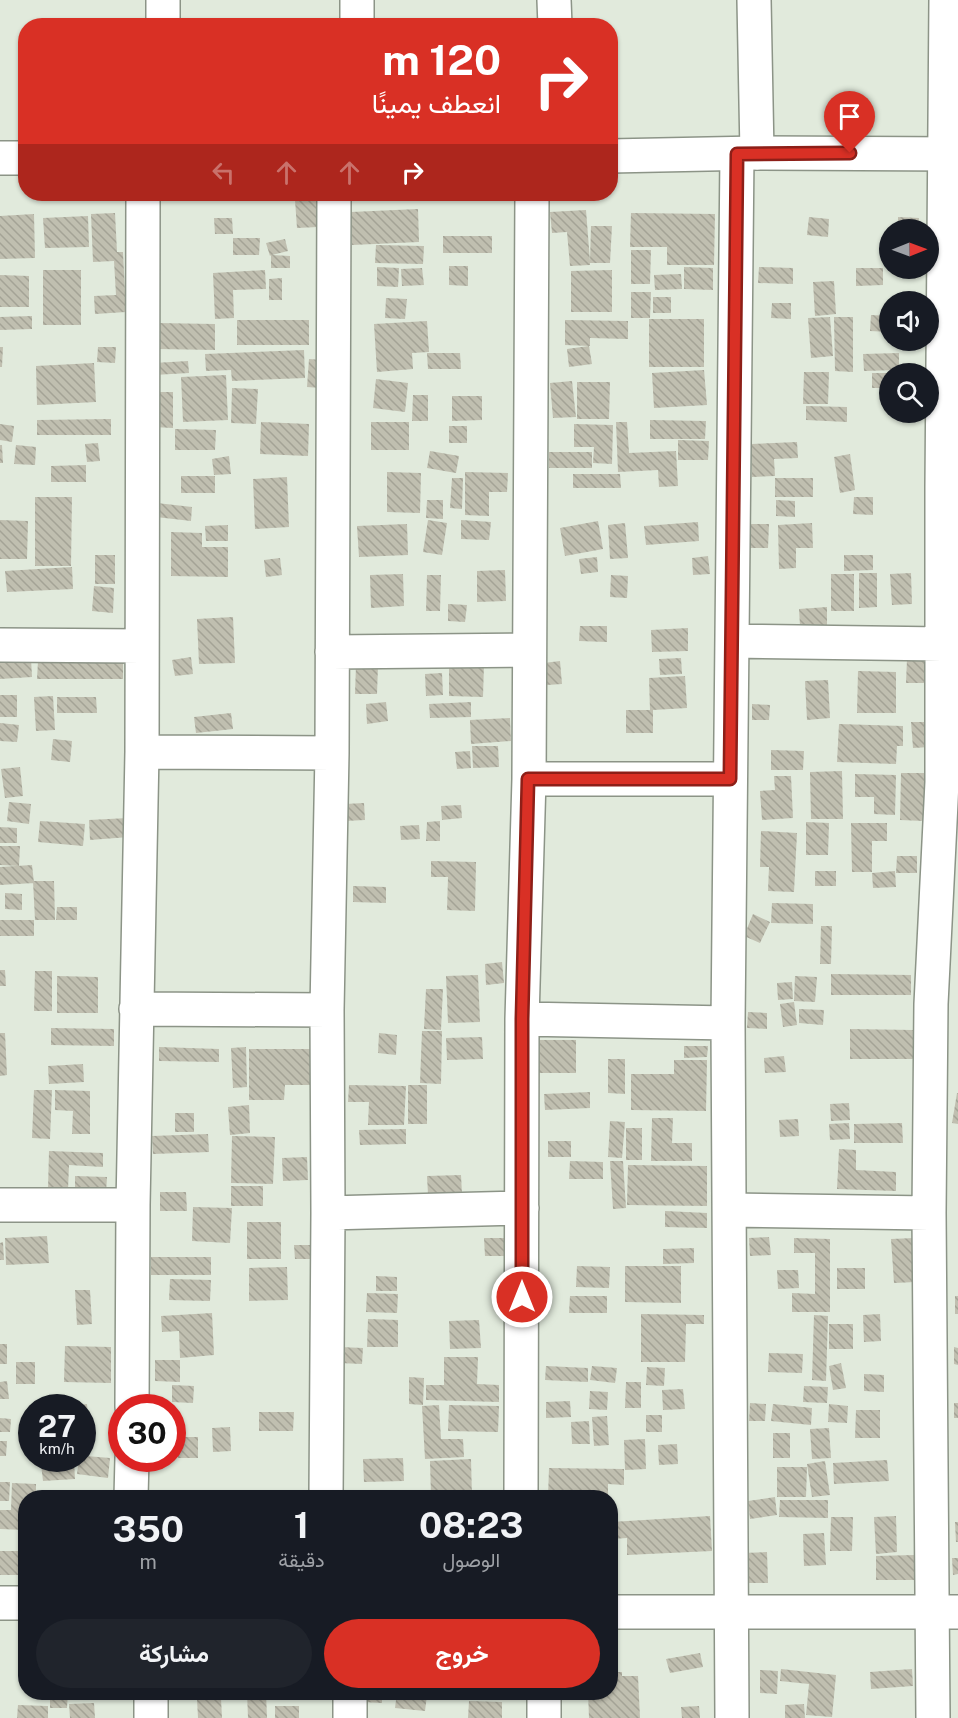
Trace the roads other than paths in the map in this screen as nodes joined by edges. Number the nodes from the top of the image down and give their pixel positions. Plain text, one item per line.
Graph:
1 (163, 0) edge
2 (357, 0) edge
3 (555, 0) edge
4 (754, 0) edge
5 (946, 0) edge
6 (163, 18) edge
7 (357, 18) edge
8 (555, 18) edge
9 (747, 154) junction
10 (951, 154) edge
11 (618, 156) edge
12 (0, 158) edge
13 (18, 158) edge
14 (143, 201) edge
15 (334, 201) edge
16 (532, 201) edge
17 (950, 486) edge
18 (733, 641) junction
19 (942, 644) junction
20 (0, 645) edge
21 (141, 646) junction
22 (529, 650) junction
23 (332, 652) junction
24 (141, 752) junction
25 (332, 753) junction
26 (528, 779) junction
27 (730, 779) junction
28 (950, 782) edge
29 (945, 1005) edge
30 (136, 1009) junction
31 (327, 1010) junction
32 (522, 1019) junction
33 (728, 1023) junction
34 (133, 1204) junction
35 (0, 1205) edge
36 (522, 1208) junction
37 (730, 1210) junction
38 (328, 1213) junction
39 (929, 1213) junction
40 (132, 1394) edge
41 (132, 1472) edge
42 (131, 1490) edge
43 (326, 1490) edge
44 (522, 1490) edge
45 (0, 1603) edge
46 (18, 1603) edge
47 (618, 1612) edge
48 (945, 1612) edge
49 (730, 1613) junction
50 (151, 1700) edge
51 (350, 1700) edge
52 (544, 1700) edge
53 (151, 1718) edge
54 (350, 1718) edge
55 (544, 1718) edge
56 (732, 1718) edge
57 (933, 1718) edge

1 - 6 street
2 - 7 street
3 - 8 street
4 - 9 street
5 - 10 street
9 - 10 street
9 - 11 street
9 - 18 street
10 - 17 street
12 - 13 street
14 - 21 street
15 - 23 street
16 - 22 street
17 - 19 street
18 - 19 street
18 - 27 street
19 - 28 street
20 - 21 street
21 - 24 street
22 - 23 street
22 - 26 street
23 - 25 street
24 - 25 street
24 - 30 street
25 - 31 street
26 - 27 street
26 - 32 street
27 - 33 street
28 - 29 street
29 - 39 street
30 - 31 street
30 - 34 street
31 - 38 street
32 - 33 street
32 - 36 street
33 - 37 street
34 - 35 street
34 - 40 street
36 - 38 street
36 - 44 street
37 - 39 street
37 - 49 street
38 - 43 street
39 - 48 street
41 - 42 street
45 - 46 street
47 - 49 street
48 - 49 street
48 - 57 street
49 - 56 street
50 - 53 street
51 - 54 street
52 - 55 street

